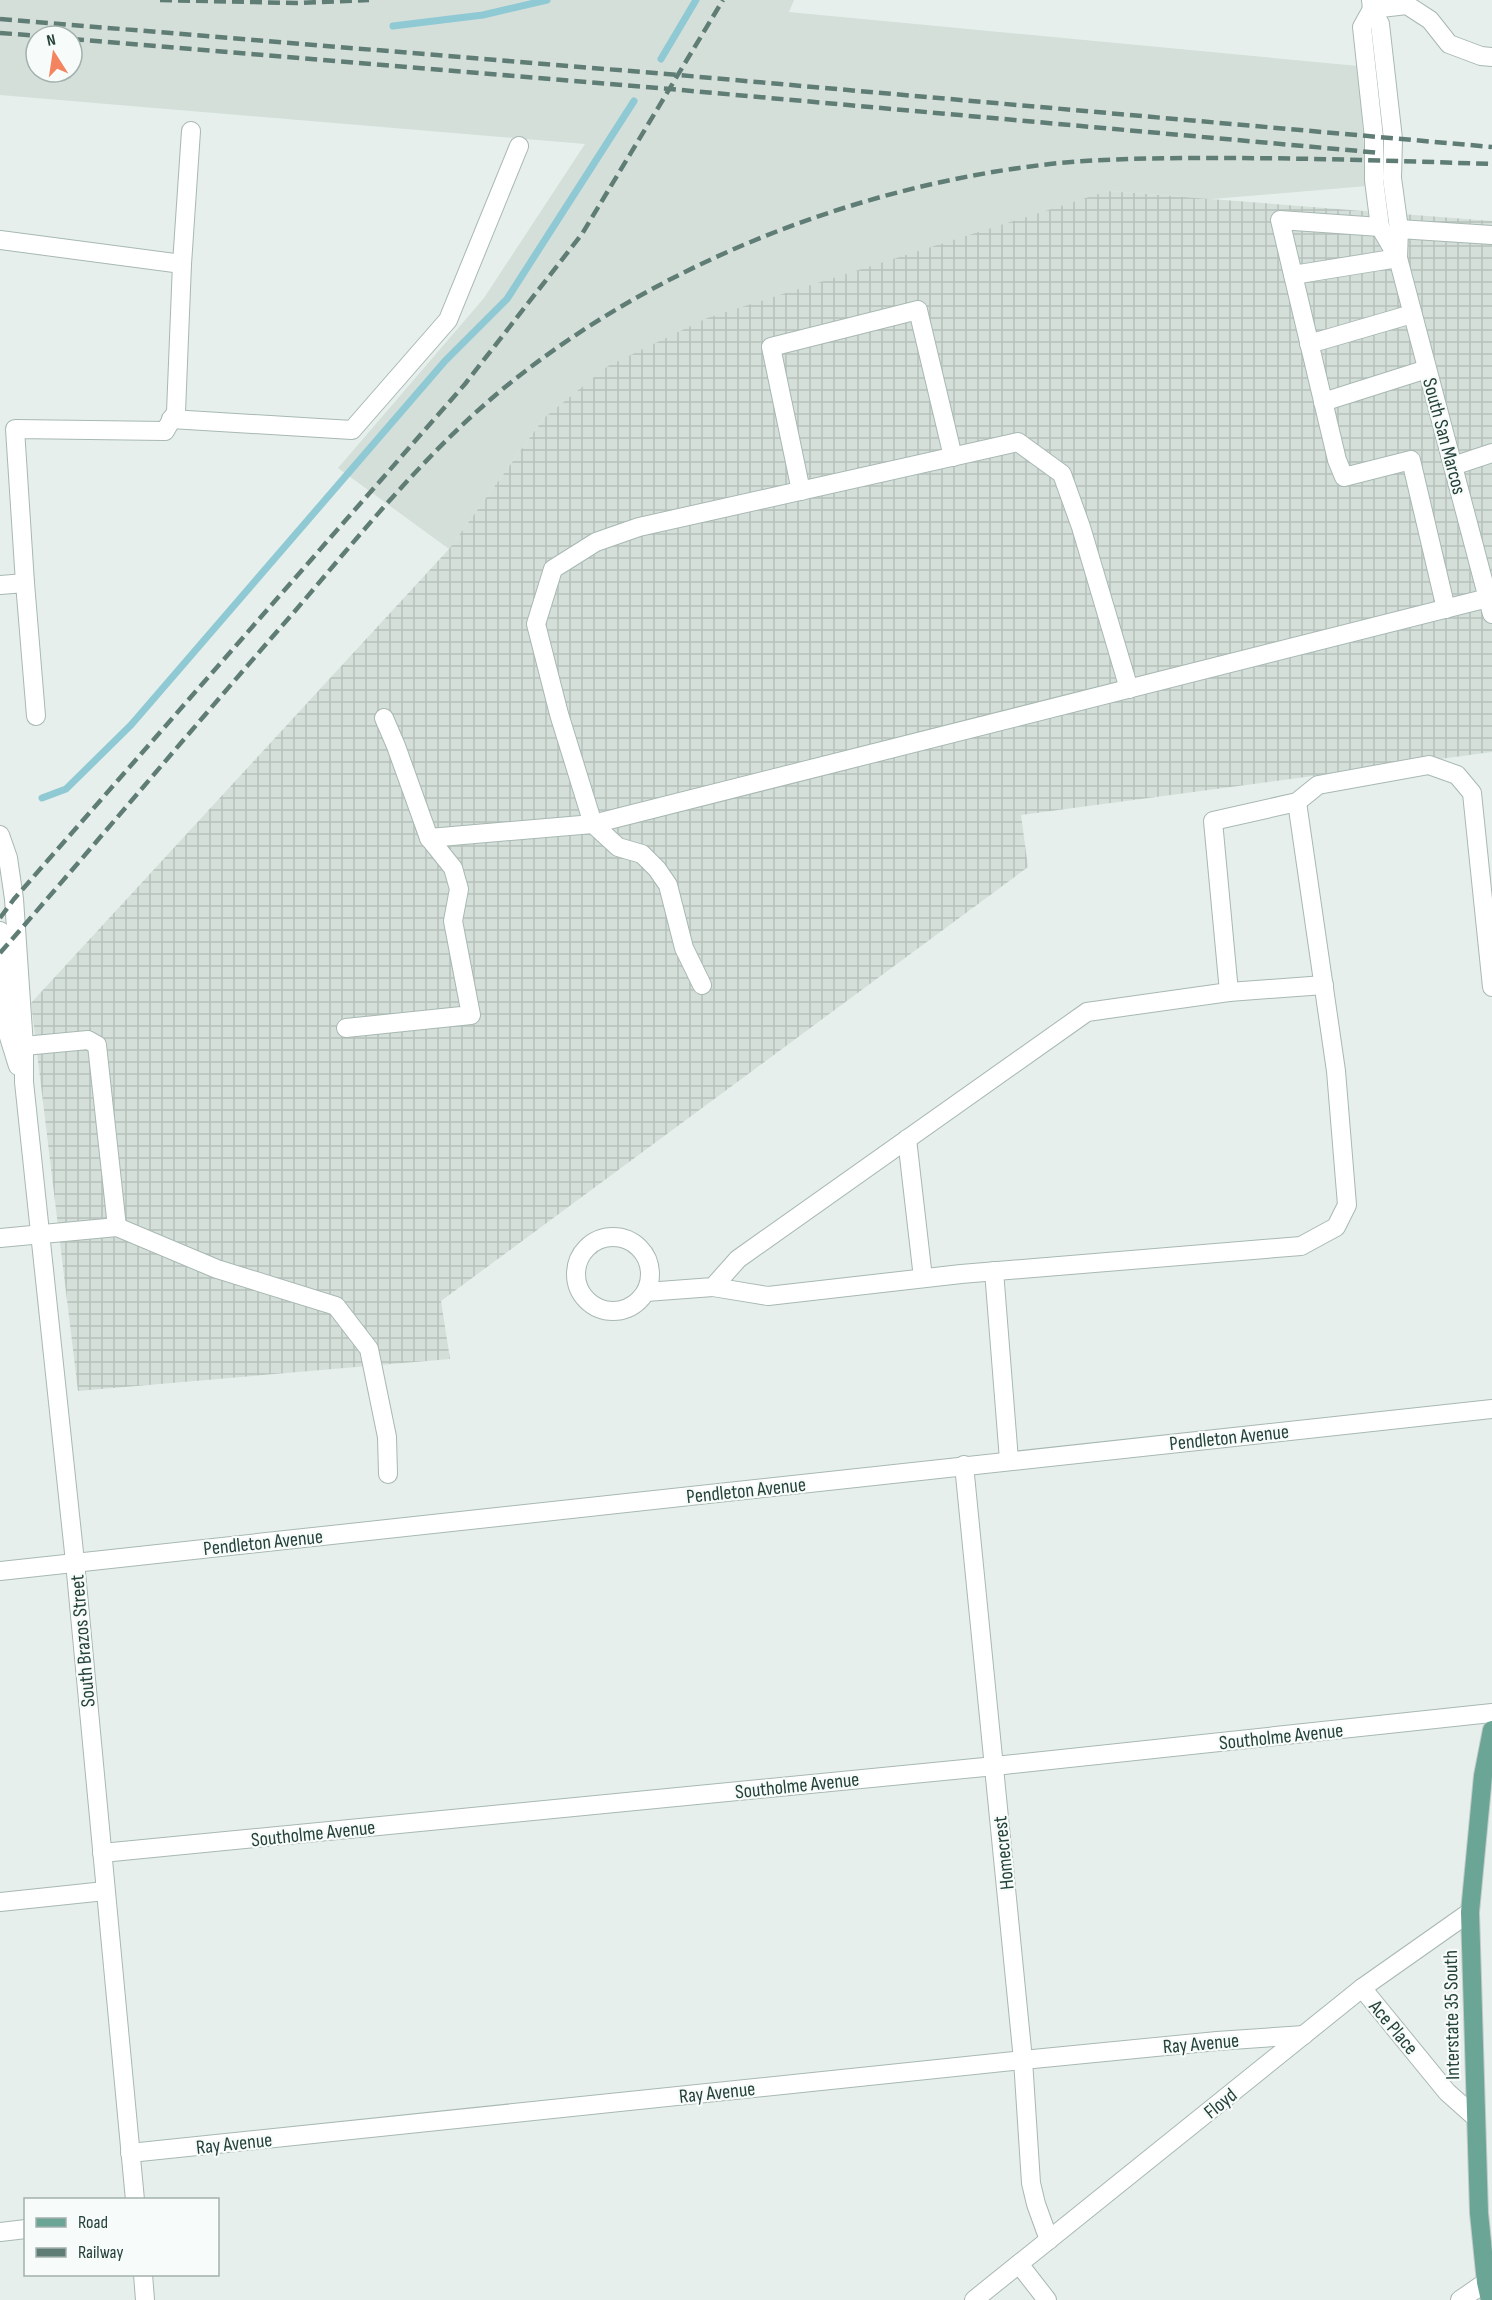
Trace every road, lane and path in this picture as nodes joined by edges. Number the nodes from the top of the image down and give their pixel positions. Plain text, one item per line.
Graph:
1 (1372, 5) edge
2 (1492, 57) edge
3 (191, 131) dead end
4 (519, 146) dead end
5 (1380, 227) junction
6 (1399, 229) junction
7 (1492, 235) edge
8 (0, 240) edge
9 (1398, 258) junction
10 (182, 264) junction
11 (1293, 275) junction
12 (1412, 314) junction
13 (1310, 344) junction
14 (1427, 369) junction
15 (1323, 402) junction
16 (171, 419) junction
17 (8, 427) edge
18 (1492, 453) edge
19 (952, 457) junction
20 (1453, 466) junction
21 (801, 491) junction
22 (25, 583) junction
23 (0, 585) edge
24 (1490, 606) edge
25 (1446, 609) junction
26 (1129, 689) junction
27 (36, 716) dead end
28 (384, 718) dead end
29 (1297, 802) junction
30 (593, 824) junction
31 (0, 835) edge
32 (429, 838) junction
33 (0, 841) edge
34 (0, 931) edge
35 (702, 985) dead end
36 (1324, 985) junction
37 (1492, 987) edge
38 (1229, 992) junction
39 (346, 1028) dead end
40 (24, 1046) junction
41 (24, 1082) junction
42 (907, 1139) junction
43 (117, 1227) junction
44 (41, 1233) junction
45 (0, 1238) edge
46 (994, 1271) junction
47 (923, 1278) junction
48 (713, 1287) junction
49 (646, 1292) junction
50 (1492, 1409) edge
51 (1009, 1460) junction
52 (964, 1465) junction
53 (388, 1474) dead end
54 (75, 1562) junction
55 (0, 1571) edge
56 (1492, 1713) edge
57 (1492, 1730) edge
58 (995, 1766) junction
59 (102, 1853) junction
60 (105, 1891) junction
61 (0, 1902) edge
62 (1470, 1912) junction
63 (1362, 1988) junction
64 (1304, 2035) junction
65 (1023, 2060) junction
66 (1475, 2117) junction
67 (130, 2153) junction
68 (135, 2198) edge
69 (24, 2229) edge
70 (0, 2232) edge
71 (1049, 2240) junction
72 (1019, 2264) junction
73 (143, 2276) edge
74 (1488, 2291) edge
75 (145, 2300) edge
76 (974, 2300) edge
77 (1047, 2300) edge
78 (1460, 2300) edge

1 - 2 street
1 - 5 street, South San Marcos
1 - 6 street, South San Marcos
3 - 10 street
4 - 16 street
5 - 9 street, South San Marcos
5 - 11 street
6 - 7 street
6 - 9 street, South San Marcos
8 - 10 street
9 - 11 street
9 - 12 street, South San Marcos
10 - 16 street
11 - 13 street
12 - 13 street
12 - 14 street, South San Marcos
13 - 15 street
14 - 15 street
14 - 20 street, South San Marcos
15 - 25 street
16 - 17 street
17 - 22 street
18 - 20 street
19 - 21 street
19 - 21 street
19 - 26 street
20 - 24 street, South San Marcos
21 - 30 street
22 - 23 street
22 - 27 street
24 - 25 street
25 - 26 street
26 - 30 street
28 - 32 street
29 - 36 street
29 - 37 street
29 - 38 street
30 - 32 street
30 - 35 street
31 - 33 street, South Brazos Street
32 - 39 street
33 - 40 street, South Brazos Street
34 - 41 street, South Brazos Street
36 - 38 street
36 - 46 street
38 - 42 street
40 - 41 street, South Brazos Street
40 - 43 street
41 - 44 street, South Brazos Street
42 - 47 street
42 - 48 street
43 - 44 street
43 - 53 street
44 - 45 street
44 - 54 street, South Brazos Street
46 - 47 street
46 - 51 street
47 - 48 street
48 - 49 street
49 - 49 street
50 - 51 street, Pendleton Avenue
51 - 52 street, Pendleton Avenue
52 - 54 street, Pendleton Avenue
52 - 58 street, Homecrest
54 - 55 street, Pendleton Avenue
54 - 59 street, South Brazos Street
56 - 58 street, Southolme Avenue
57 - 62 main road, Interstate 35 South
58 - 59 street, Southolme Avenue
58 - 65 street, Homecrest
59 - 60 street, South Brazos Street
60 - 61 street
60 - 67 street, South Brazos Street
62 - 63 street, Floyd
62 - 66 main road, Interstate 35 South
63 - 64 street, Floyd
63 - 66 street, Ace Place
64 - 65 street, Ray Avenue
64 - 71 street, Floyd
65 - 67 street, Ray Avenue
65 - 71 street, Homecrest
66 - 74 main road, Interstate 35 South
67 - 68 street, South Brazos Street
69 - 70 street
71 - 72 street, Floyd
72 - 76 street, Floyd
72 - 77 street
73 - 75 street
74 - 78 street

